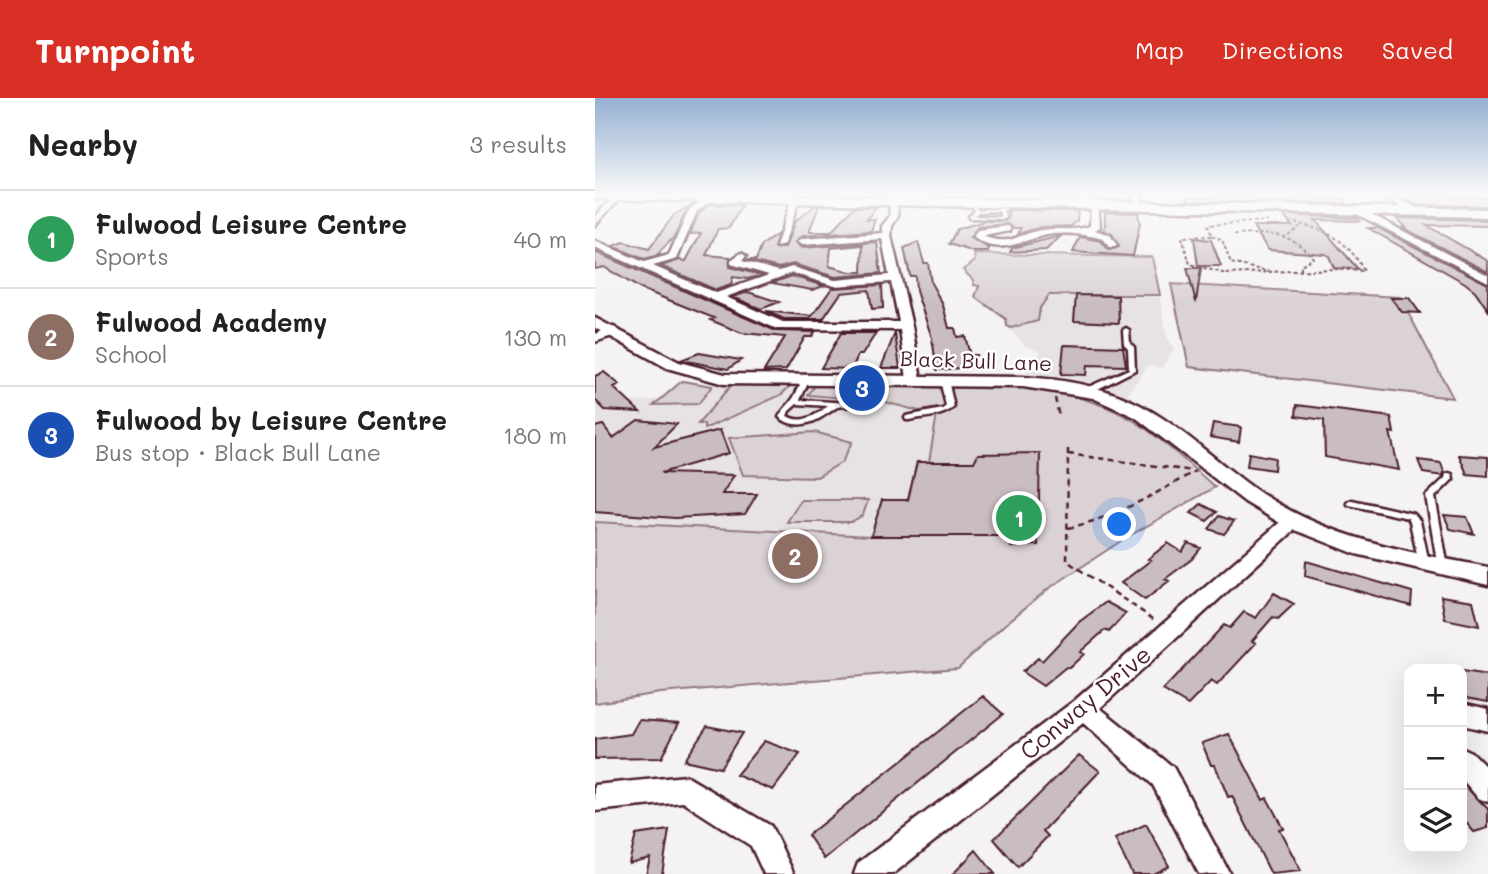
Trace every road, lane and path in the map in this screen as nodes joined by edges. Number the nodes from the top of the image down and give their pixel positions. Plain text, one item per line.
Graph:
1 (684, 231) edge
2 (784, 231) edge
3 (886, 231) edge
4 (988, 231) edge
5 (1082, 231) edge
6 (1087, 231) edge
7 (1210, 231) edge
8 (1294, 231) edge
9 (1330, 231) edge
10 (1399, 231) edge
11 (1234, 235) dead end
12 (1288, 235) junction
13 (886, 236) junction
14 (1212, 236) junction
15 (802, 242) dead end
16 (595, 244) edge
17 (779, 245) dead end
18 (1112, 245) dead end
19 (741, 256) dead end
20 (645, 265) junction
21 (1301, 271) junction
22 (1274, 273) junction
23 (778, 274) junction
24 (895, 278) junction
25 (1488, 279) edge
26 (716, 297) junction
27 (595, 322) edge
28 (906, 327) junction
29 (1126, 330) dead end
30 (614, 331) junction
31 (595, 338) edge
32 (806, 379) junction
33 (914, 379) junction
34 (944, 380) junction
35 (1087, 391) junction
36 (795, 402) junction
37 (835, 404) junction
38 (851, 405) dead end
39 (909, 418) dead end
40 (1068, 449) dead end
41 (1068, 454) junction
42 (1200, 468) junction
43 (1449, 476) dead end
44 (1352, 503) dead end
45 (1293, 521) junction
46 (1067, 528) junction
47 (1424, 563) junction
48 (1443, 567) junction
49 (1488, 576) edge
50 (1170, 631) junction
51 (1083, 708) junction
52 (1467, 715) edge
53 (1488, 720) edge
54 (1467, 766) edge
55 (1488, 789) edge
56 (595, 798) edge
57 (779, 874) edge
58 (869, 874) edge
59 (1215, 874) edge

1 - 20 street
2 - 17 street
3 - 13 street
4 - 5 street
6 - 18 street
7 - 14 path
8 - 12 path
9 - 21 path
10 - 25 street
11 - 12 path
12 - 21 path
13 - 15 street
13 - 24 street
14 - 22 path
14 - 22 path
16 - 20 street
19 - 23 street
20 - 26 street
21 - 22 path
23 - 24 street
23 - 26 street
24 - 28 street
26 - 28 street
27 - 30 street, Black Bull Lane
28 - 33 street
29 - 35 lane
30 - 31 street
30 - 32 street, Black Bull Lane
32 - 33 street, Black Bull Lane
32 - 36 lane
33 - 34 street, Black Bull Lane
34 - 35 street, Black Bull Lane
34 - 39 lane
35 - 42 street, Black Bull Lane
36 - 37 lane
36 - 37 lane
37 - 38 lane
40 - 41 path
41 - 42 path
41 - 46 path
42 - 45 street, Black Bull Lane
42 - 46 path
43 - 48 lane
44 - 47 lane
45 - 47 street, Black Bull Lane
45 - 50 street, Conway Drive
46 - 50 path
47 - 48 street, Black Bull Lane
48 - 49 street, Black Bull Lane
50 - 51 street, Conway Drive
51 - 58 street, Conway Drive
51 - 59 street
52 - 53 street
54 - 55 street
56 - 57 street

